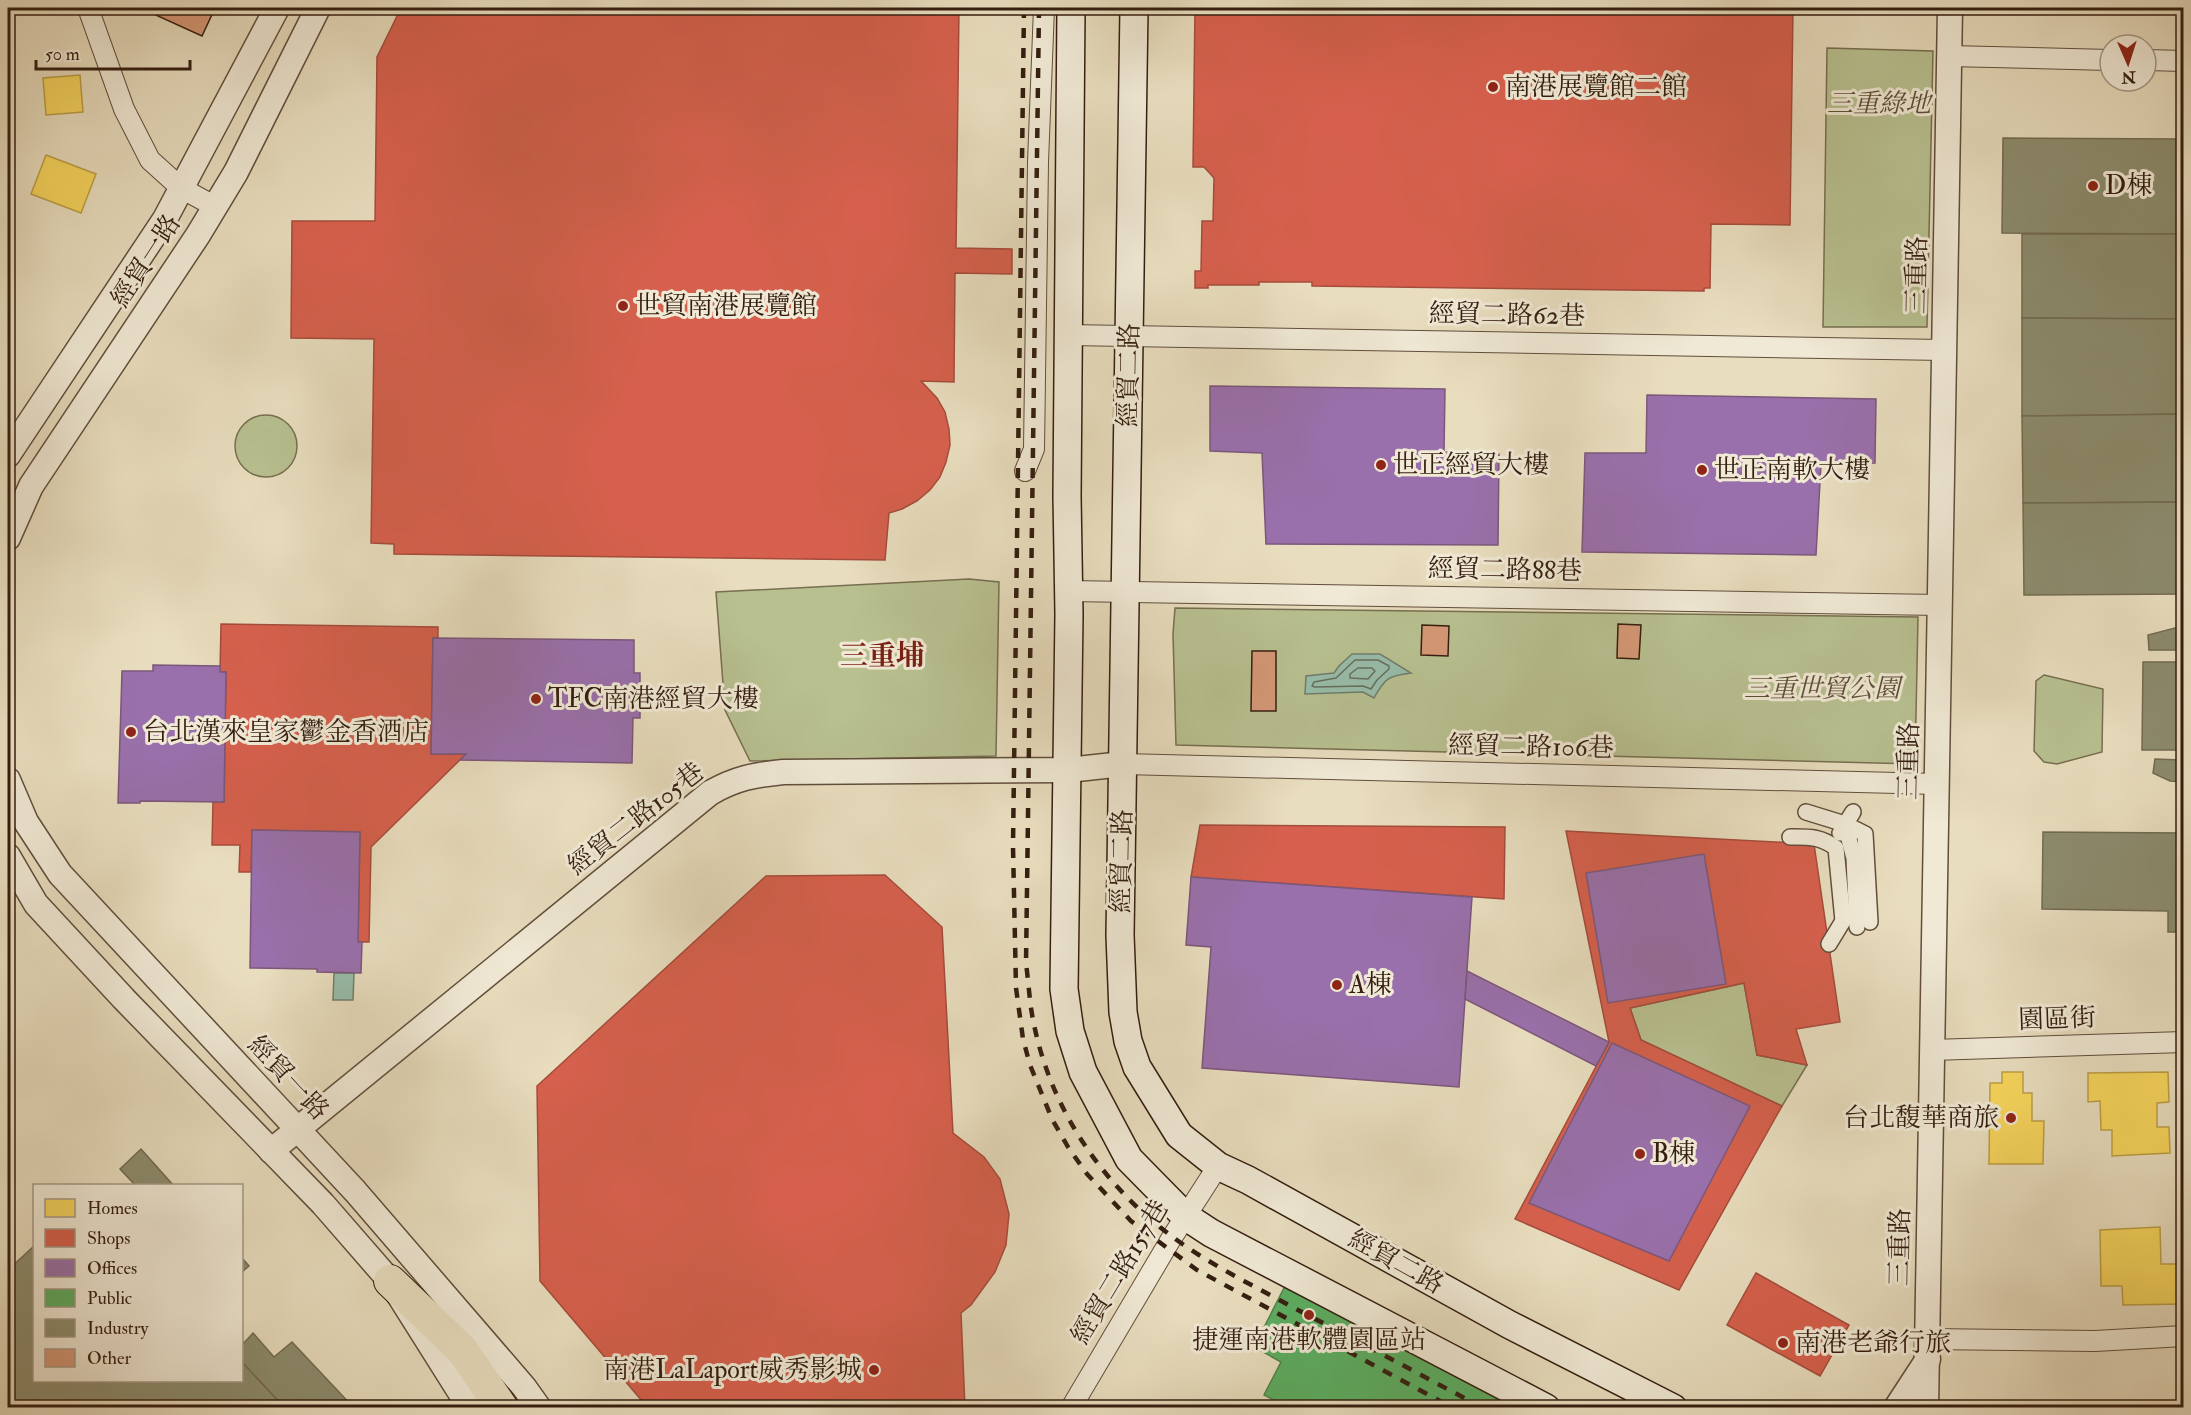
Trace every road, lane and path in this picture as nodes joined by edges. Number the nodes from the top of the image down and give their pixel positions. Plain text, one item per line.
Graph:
1 (88, 8) edge
2 (277, 8) edge
3 (318, 8) edge
4 (1044, 8) edge
5 (1071, 8) edge
6 (1134, 8) edge
7 (1950, 8) edge
8 (1949, 56) junction
9 (2098, 60) edge
10 (2158, 61) edge
11 (2184, 62) edge
12 (181, 188) junction
13 (214, 206) junction
14 (1069, 335) junction
15 (1130, 336) junction
16 (1944, 350) junction
17 (8, 455) edge
18 (1025, 471) dead end
19 (8, 538) edge
20 (1069, 591) junction
21 (1125, 591) junction
22 (1940, 605) junction
23 (1123, 764) junction
24 (1068, 770) junction
25 (8, 780) edge
26 (1937, 784) junction
27 (1806, 812) dead end
28 (1842, 821) junction
29 (1790, 837) dead end
30 (1830, 847) junction
31 (8, 856) edge
32 (1867, 862) junction
33 (1856, 887) junction
34 (1857, 923) junction
35 (1829, 944) dead end
36 (2184, 1042) edge
37 (1932, 1050) junction
38 (297, 1130) junction
39 (271, 1151) junction
40 (1218, 1166) junction
41 (1185, 1216) junction
42 (390, 1281) junction
43 (2184, 1336) edge
44 (1927, 1349) junction
45 (470, 1407) edge
46 (502, 1407) edge
47 (539, 1407) edge
48 (1071, 1407) edge
49 (1546, 1407) edge
50 (1673, 1407) edge
51 (1896, 1407) edge
52 (1926, 1407) edge

1 - 12 street
2 - 12 street, 經貿一路
3 - 13 street, 經貿一路
4 - 18 street
5 - 14 main road
6 - 15 main road, 經貿二路
7 - 8 street, 三重路
8 - 9 street
8 - 16 street, 三重路
10 - 11 street
12 - 13 street
12 - 17 street, 經貿一路
13 - 19 street, 經貿一路
14 - 15 street, 經貿二路62巷
14 - 20 main road
15 - 16 street, 經貿二路62巷
15 - 21 main road, 經貿二路
16 - 22 street, 三重路
20 - 21 street, 經貿二路88巷
20 - 24 main road
21 - 22 street, 經貿二路88巷
21 - 23 main road, 經貿二路
22 - 26 street, 三重路
23 - 24 street, 經貿二路105巷
23 - 26 street, 經貿二路106巷
23 - 40 main road, 經貿二路
24 - 38 street, 經貿二路105巷
24 - 41 main road
25 - 38 street, 經貿一路
26 - 37 street, 三重路
27 - 28 street
28 - 30 street
28 - 30 street
28 - 32 street
28 - 33 street
29 - 30 street
30 - 34 street
31 - 39 street
32 - 33 street
32 - 34 street
33 - 34 street
34 - 35 street
36 - 37 street, 園區街
37 - 44 street, 三重路
38 - 39 street, 經貿二路105巷
38 - 47 street, 經貿一路
39 - 42 street
40 - 41 street, 經貿二路157巷
40 - 50 main road, 經貿二路
41 - 48 street, 經貿二路157巷
41 - 49 main road
42 - 45 street
42 - 46 highway
43 - 44 street
44 - 51 street
44 - 52 street, 三重路

